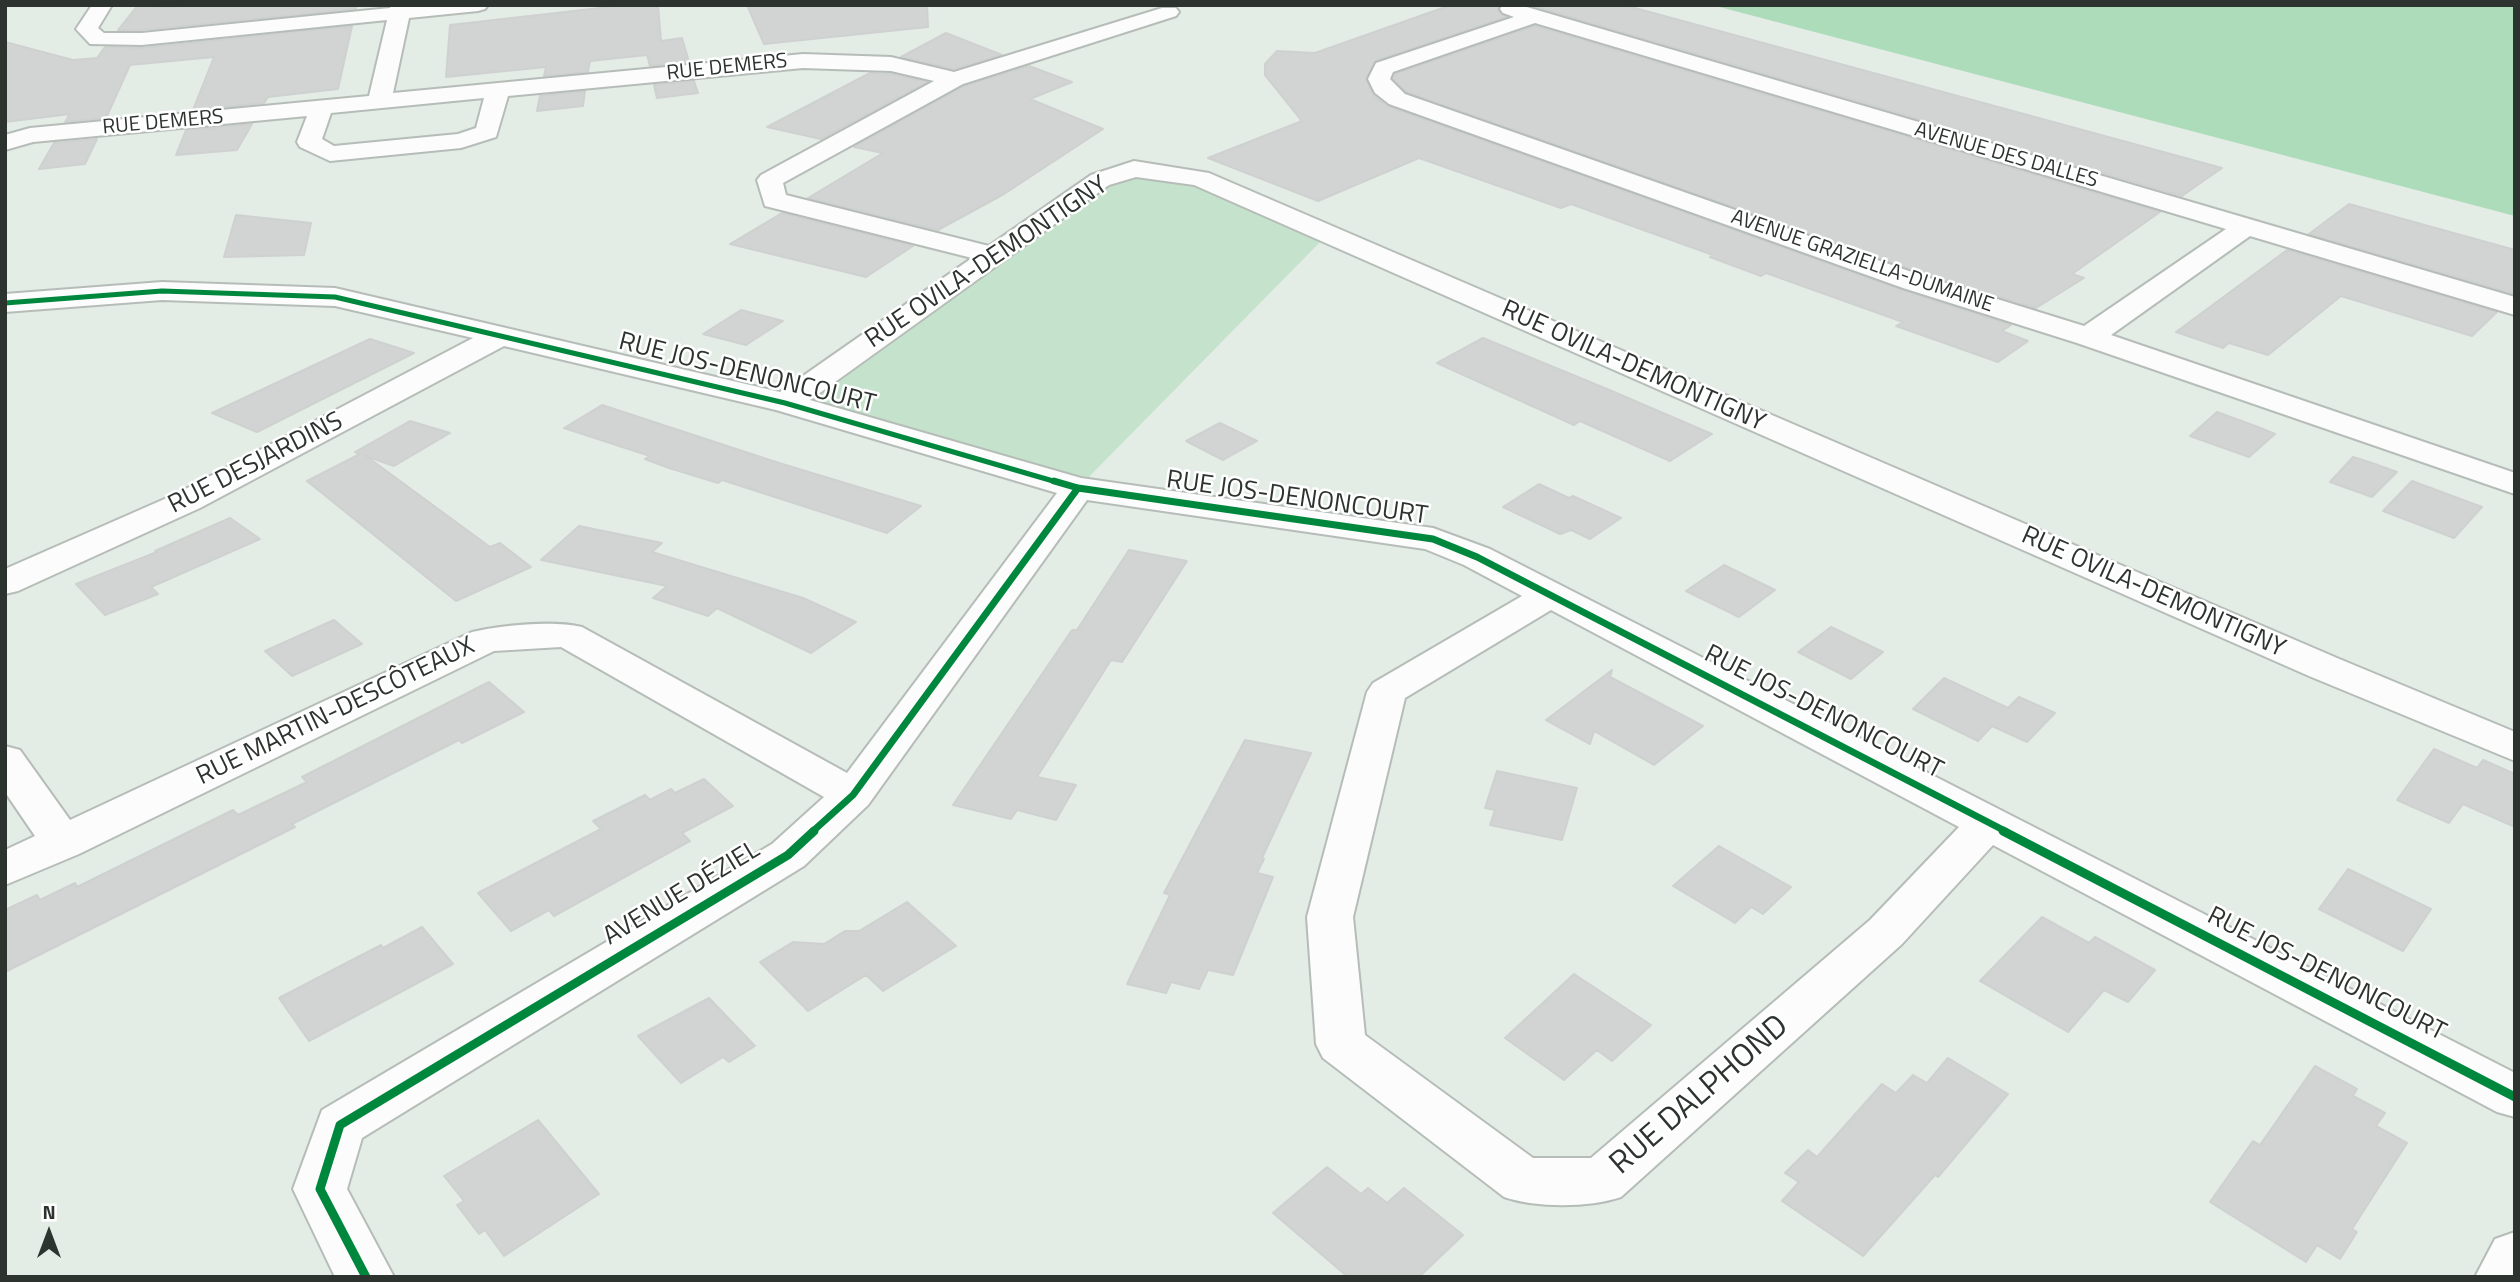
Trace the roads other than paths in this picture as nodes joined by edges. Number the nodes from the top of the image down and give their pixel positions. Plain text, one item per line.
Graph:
1 (102, 5) edge
2 (478, 5) edge
3 (1498, 5) edge
4 (399, 9) edge
5 (1159, 9) edge
6 (1533, 17) junction
7 (955, 79) junction
8 (498, 91) junction
9 (379, 103) junction
10 (321, 109) junction
11 (5, 144) edge
12 (2244, 227) junction
13 (995, 255) junction
14 (5, 303) edge
15 (2515, 306) edge
16 (502, 335) junction
17 (2088, 337) junction
18 (785, 403) junction
19 (2515, 484) edge
20 (1078, 488) junction
21 (5, 583) edge
22 (1550, 595) junction
23 (2515, 748) edge
24 (5, 760) edge
25 (853, 795) junction
26 (1987, 823) junction
27 (63, 842) junction
28 (5, 869) edge
29 (2515, 1097) edge
30 (2515, 1256) edge
31 (366, 1277) edge
32 (2503, 1277) edge

1 - 4 street
2 - 4 street
3 - 6 street, AVENUE DES DALLES
4 - 9 street
5 - 7 street
6 - 12 street, AVENUE DES DALLES
6 - 17 street, AVENUE GRAZIELLA-DUMAINE
7 - 8 street, RUE DEMERS
7 - 13 street
8 - 9 street, RUE DEMERS
8 - 10 street
9 - 10 street, RUE DEMERS
10 - 11 street, RUE DEMERS
12 - 15 street, AVENUE DES DALLES
12 - 17 street
13 - 18 street, RUE OVILA-DEMONTIGNY
13 - 23 street, RUE OVILA-DEMONTIGNY
14 - 16 street, RUE JOS-DENONCOURT
16 - 18 street, RUE JOS-DENONCOURT
16 - 21 street, RUE DESJARDINS
17 - 19 street, AVENUE GRAZIELLA-DUMAINE
18 - 20 street, RUE JOS-DENONCOURT
20 - 22 street, RUE JOS-DENONCOURT
20 - 25 street, AVENUE DÉZIEL
22 - 26 street, RUE JOS-DENONCOURT
22 - 26 street, RUE DALPHOND
24 - 27 street
25 - 27 street, RUE MARTIN-DESCÔTEAUX
25 - 31 street, AVENUE DÉZIEL
26 - 29 street, RUE JOS-DENONCOURT
27 - 28 street, RUE MARTIN-DESCÔTEAUX
30 - 32 street

